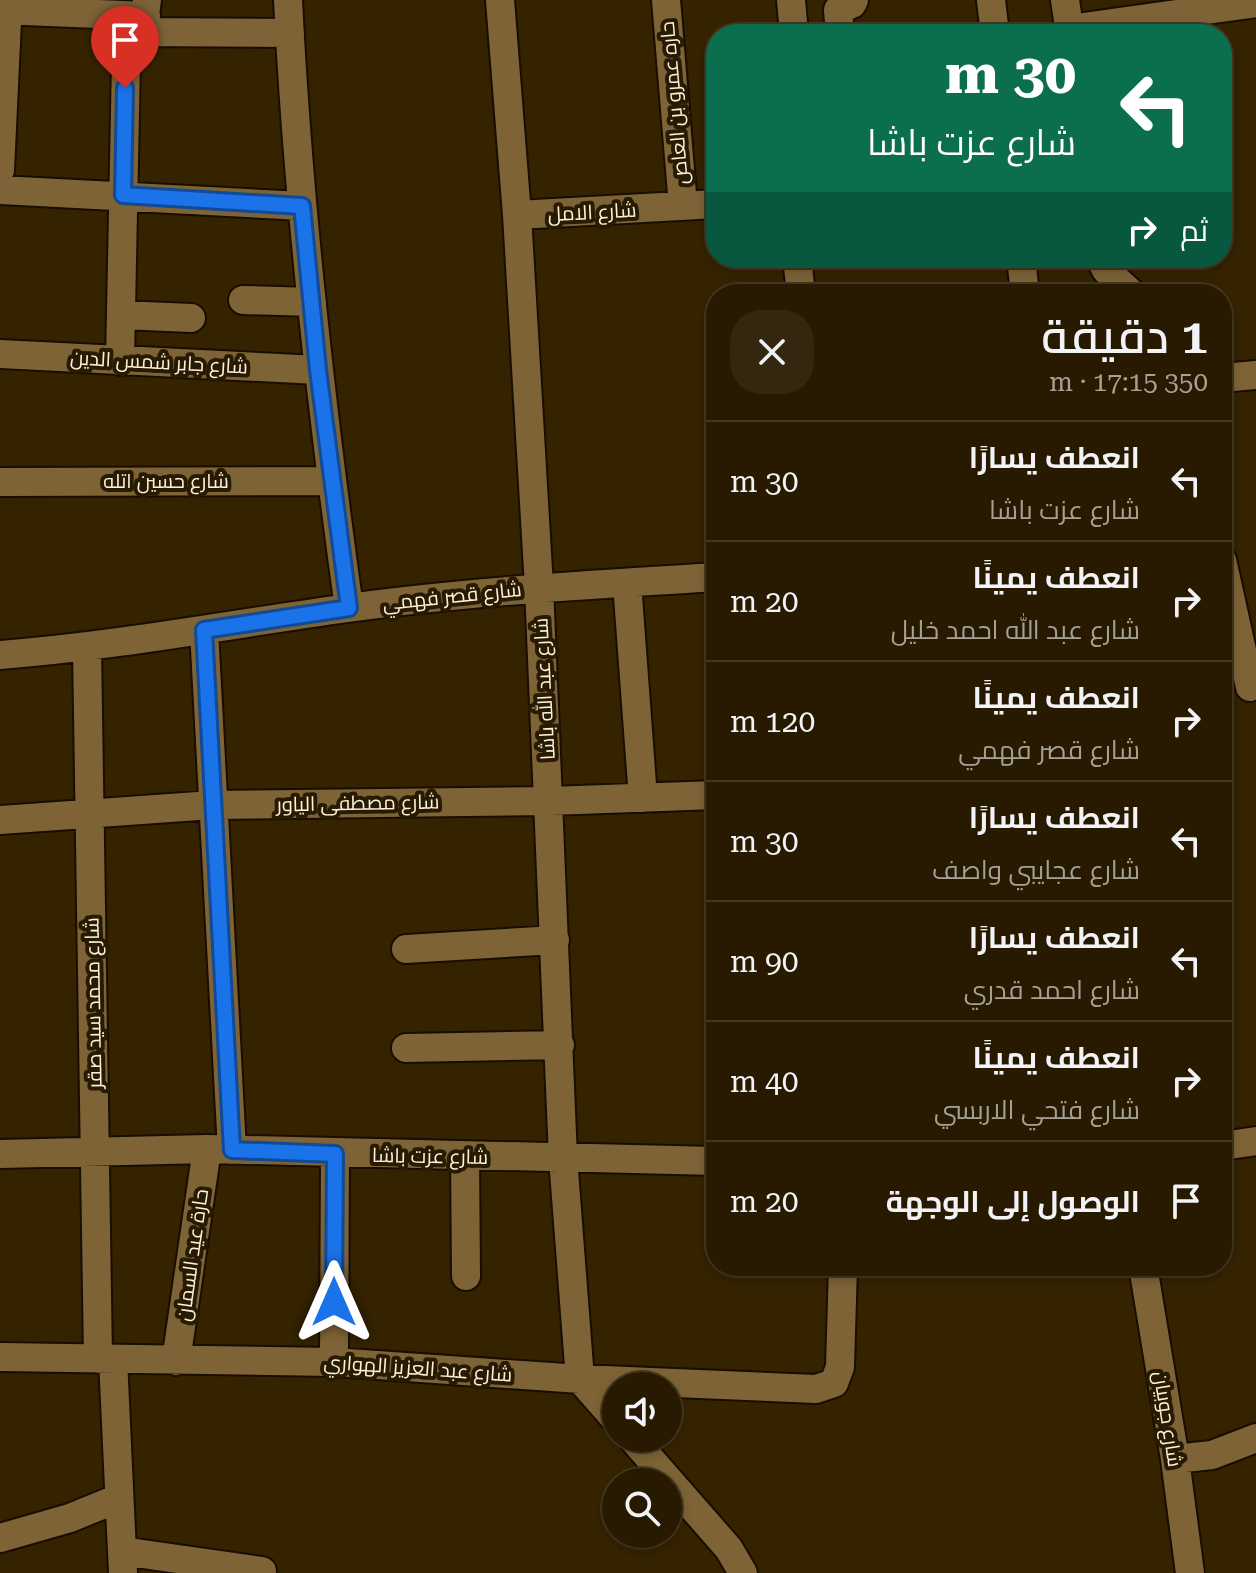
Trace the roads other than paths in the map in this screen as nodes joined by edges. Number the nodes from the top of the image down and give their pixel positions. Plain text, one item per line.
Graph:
1 (288, 0) edge
2 (500, 0) edge
3 (666, 0) edge
4 (791, 0) edge
5 (854, 0) edge
6 (991, 0) edge
7 (1065, 0) edge
8 (1256, 3) edge
9 (5, 7) edge
10 (143, 16) edge
11 (793, 24) edge
12 (839, 24) edge
13 (994, 24) edge
14 (1069, 24) edge
15 (1116, 24) edge
16 (290, 33) junction
17 (0, 170) edge
18 (0, 190) edge
19 (123, 195) junction
20 (706, 205) edge
21 (302, 206) junction
22 (683, 206) junction
23 (517, 215) junction
24 (1105, 268) edge
25 (1121, 284) edge
26 (243, 300) dead end
27 (312, 302) junction
28 (121, 315) junction
29 (191, 318) dead end
30 (0, 354) edge
31 (120, 361) junction
32 (318, 370) junction
33 (1256, 375) edge
34 (1232, 377) edge
35 (332, 481) junction
36 (0, 482) edge
37 (706, 578) edge
38 (627, 583) junction
39 (539, 587) junction
40 (1232, 602) edge
41 (349, 608) junction
42 (204, 630) junction
43 (87, 648) junction
44 (0, 655) edge
45 (1232, 683) edge
46 (1253, 689) edge
47 (706, 795) edge
48 (643, 798) junction
49 (550, 801) junction
50 (212, 805) junction
51 (90, 814) junction
52 (0, 820) edge
53 (555, 940) junction
54 (406, 949) dead end
55 (560, 1045) junction
56 (406, 1048) dead end
57 (1256, 1141) edge
58 (1232, 1145) edge
59 (219, 1150) junction
60 (96, 1152) junction
61 (0, 1154) edge
62 (335, 1154) junction
63 (465, 1156) junction
64 (563, 1158) junction
65 (706, 1161) edge
66 (466, 1276) dead end
67 (843, 1276) edge
68 (1145, 1276) edge
69 (0, 1357) edge
70 (105, 1359) junction
71 (176, 1361) junction
72 (334, 1362) junction
73 (580, 1379) junction
74 (602, 1404) edge
75 (1256, 1438) edge
76 (644, 1452) edge
77 (1175, 1459) junction
78 (119, 1498) junction
79 (0, 1538) edge
80 (122, 1562) edge
81 (262, 1571) edge
82 (743, 1573) edge
83 (1190, 1573) edge

1 - 16 street
2 - 23 street, شارع عبد الله باشا
3 - 22 street, حاره عمرو بن العاص
4 - 11 street
5 - 12 street
6 - 13 street
7 - 14 street
8 - 15 street
9 - 10 street
9 - 17 street
10 - 16 street
10 - 19 street
16 - 21 street
18 - 19 street
19 - 21 street
19 - 28 street
20 - 22 street, شارع الامل
21 - 27 street
22 - 23 street, شارع الامل
23 - 39 street, شارع عبد الله باشا
24 - 25 street
26 - 27 street
27 - 32 street
28 - 29 street
28 - 31 street
30 - 31 street, شارع جابر شمس الدين
31 - 32 street, شارع جابر شمس الدين
32 - 35 street
33 - 34 street
35 - 36 street, شارع حسين اتله
35 - 41 street
37 - 38 street, شارع قصر فهمي
38 - 39 street, شارع قصر فهمي
38 - 48 street
39 - 41 street, شارع قصر فهمي
39 - 49 street, شارع عبد الله باشا
40 - 46 street
41 - 42 street, شارع قصر فهمي
42 - 43 street, شارع قصر فهمي
42 - 50 street, حارة عيد السمان
43 - 44 street, شارع قصر فهمي
43 - 51 street, شارع محمد سيد صقر
45 - 46 street
47 - 48 street, شارع مصطفى الياور
48 - 49 street, شارع مصطفى الياور
49 - 50 street, شارع مصطفى الياور
49 - 53 street, شارع عبد الله باشا
50 - 51 street, شارع مصطفى الياور
50 - 59 street, حارة عيد السمان
51 - 52 street, شارع مصطفى الياور
51 - 60 street, شارع محمد سيد صقر
53 - 54 street
53 - 55 street, شارع عبد الله باشا
55 - 56 street
55 - 64 street, شارع عبد الله باشا
57 - 58 street
59 - 60 street, شارع عزت باشا
59 - 62 street, شارع عزت باشا
59 - 71 street, حارة عيد السمان
60 - 61 street, شارع عزت باشا
60 - 70 street, شارع محمد سيد صقر
62 - 63 street, شارع عزت باشا
62 - 72 street
63 - 64 street, شارع عزت باشا
63 - 66 street
64 - 65 street, شارع عزت باشا
64 - 73 street, شارع عبد الله باشا
67 - 73 street, شارع عبد العزيز الهواري
68 - 77 street, شارع جوبيان
69 - 70 street, شارع عبد العزيز الهواري
70 - 71 street, شارع عبد العزيز الهواري
70 - 78 street, شارع محمد سيد صقر
71 - 72 street, شارع عبد العزيز الهواري
72 - 73 street, شارع عبد العزيز الهواري
73 - 74 street
75 - 77 street
76 - 82 street
77 - 83 street, شارع جوبيان
78 - 79 street
78 - 80 street, شارع محمد سيد صقر
80 - 81 street

